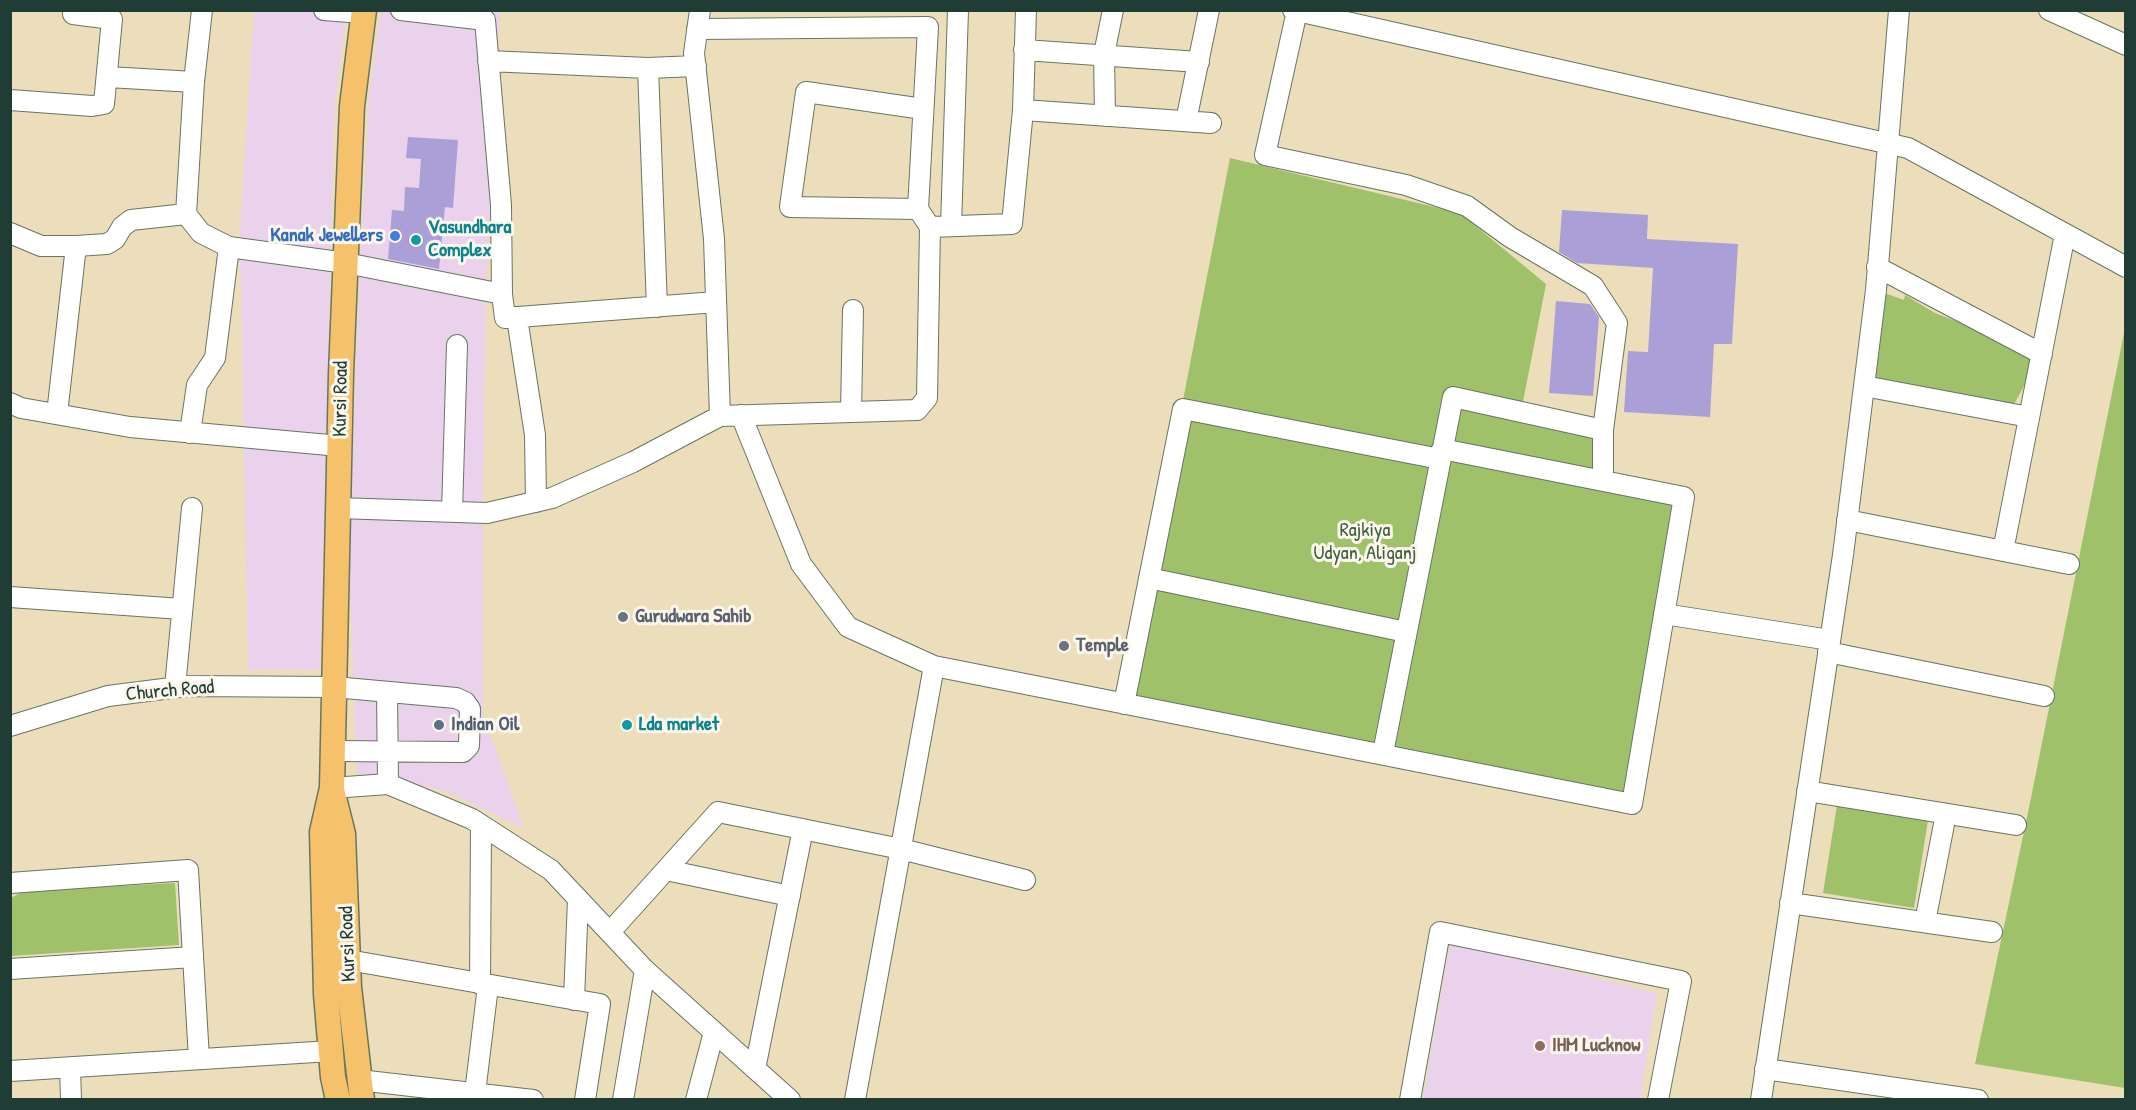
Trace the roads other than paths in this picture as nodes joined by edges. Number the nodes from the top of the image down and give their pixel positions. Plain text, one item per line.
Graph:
1 (202, 10) edge
2 (324, 10) edge
3 (401, 10) edge
4 (958, 10) edge
5 (1026, 10) edge
6 (1113, 10) edge
7 (1209, 10) edge
8 (1899, 10) edge
9 (2049, 10) edge
10 (1295, 11) edge
11 (364, 12) edge
12 (82, 13) edge
13 (2078, 17) edge
14 (699, 20) edge
15 (2126, 45) edge
16 (1024, 50) junction
17 (1104, 54) junction
18 (488, 61) junction
19 (1199, 62) junction
20 (696, 66) junction
21 (648, 68) junction
22 (108, 77) junction
23 (194, 82) junction
24 (10, 100) edge
25 (923, 109) junction
26 (1023, 110) junction
27 (1105, 116) junction
28 (1186, 121) junction
29 (1211, 123) dead end
30 (1888, 144) junction
31 (918, 209) junction
32 (186, 214) junction
33 (951, 226) junction
34 (930, 227) junction
35 (10, 233) edge
36 (2065, 234) junction
37 (76, 246) junction
38 (229, 247) junction
39 (346, 263) junction
40 (1877, 267) junction
41 (2126, 267) edge
42 (502, 294) junction
43 (716, 302) junction
44 (657, 307) junction
45 (853, 310) dead end
46 (517, 318) junction
47 (457, 345) dead end
48 (2042, 354) junction
49 (1864, 386) junction
50 (10, 403) edge
51 (851, 412) junction
52 (57, 414) junction
53 (741, 415) junction
54 (720, 416) junction
55 (2029, 417) junction
56 (1603, 430) junction
57 (190, 433) junction
58 (339, 446) junction
59 (1441, 454) junction
60 (1603, 480) junction
61 (536, 502) junction
62 (192, 508) dead end
63 (338, 508) junction
64 (452, 512) junction
65 (1847, 520) junction
66 (2003, 551) junction
67 (2069, 564) dead end
68 (1149, 578) junction
69 (10, 597) edge
70 (182, 609) junction
71 (1664, 614) junction
72 (1407, 632) junction
73 (1829, 646) junction
74 (934, 666) junction
75 (175, 687) junction
76 (334, 687) junction
77 (387, 692) junction
78 (2044, 696) dead end
79 (1124, 704) junction
80 (10, 726) edge
81 (333, 750) junction
82 (388, 752) junction
83 (1383, 753) junction
84 (388, 784) junction
85 (332, 788) junction
86 (1808, 791) junction
87 (1946, 814) junction
88 (2016, 825) dead end
89 (481, 826) junction
90 (803, 829) junction
91 (901, 849) junction
92 (666, 870) junction
93 (1025, 880) dead end
94 (10, 883) edge
95 (790, 896) junction
96 (579, 899) junction
97 (1790, 903) junction
98 (1925, 922) junction
99 (610, 932) junction
100 (1992, 932) dead end
101 (193, 957) junction
102 (348, 960) junction
103 (10, 969) edge
104 (645, 970) junction
105 (484, 985) junction
106 (574, 1000) junction
107 (714, 1032) junction
108 (331, 1051) junction
109 (199, 1059) junction
110 (70, 1068) junction
111 (1765, 1068) junction
112 (755, 1069) junction
113 (10, 1071) edge
114 (360, 1090) edge
115 (475, 1093) junction
116 (525, 1099) edge
117 (71, 1100) edge
118 (338, 1100) edge
119 (585, 1100) edge
120 (623, 1100) edge
121 (696, 1100) edge
122 (790, 1100) edge
123 (855, 1100) edge
124 (1410, 1100) edge
125 (1658, 1100) edge
126 (1761, 1100) edge
127 (1978, 1100) edge

1 - 23 street
2 - 11 street
3 - 18 street
4 - 33 street
5 - 16 street
6 - 17 street
7 - 19 street
8 - 30 street
9 - 13 street
10 - 30 street
10 - 56 street
11 - 39 main road, Kursi Road
12 - 22 street
13 - 15 street
14 - 20 street
14 - 25 street
16 - 17 street
16 - 26 street
17 - 19 street
17 - 27 street
18 - 21 street
18 - 42 street
19 - 28 street
20 - 21 street
20 - 43 street
21 - 44 street
22 - 23 street
22 - 24 street
23 - 32 street
25 - 31 street
25 - 31 street
26 - 27 street
26 - 33 street
27 - 28 street
28 - 29 street
30 - 36 street
30 - 40 street
31 - 34 street
32 - 37 street
32 - 38 street
33 - 34 street
34 - 51 street
35 - 37 street
36 - 41 street
36 - 48 street
37 - 52 street
38 - 39 street
38 - 57 street
39 - 42 street
39 - 58 main road, Kursi Road
40 - 48 street
40 - 49 street
42 - 46 street
43 - 44 street
43 - 54 street
44 - 46 street
45 - 51 street
46 - 61 street
47 - 64 street
48 - 55 street
49 - 55 street
49 - 65 street
50 - 52 street
51 - 53 street
52 - 57 street
53 - 54 street
53 - 74 street
54 - 61 street
55 - 66 street
56 - 59 street
56 - 60 street
57 - 58 street
58 - 63 main road, Kursi Road
59 - 60 street
59 - 68 street
59 - 72 street
60 - 71 street
61 - 64 street
62 - 70 street
63 - 64 street
63 - 76 main road, Kursi Road
65 - 66 street
65 - 73 street
66 - 67 street
68 - 72 street
68 - 79 street
69 - 70 street
70 - 75 street
71 - 73 street
71 - 83 street
72 - 83 street
73 - 78 street
73 - 86 street
74 - 79 street
74 - 91 street
75 - 76 street, Church Road
75 - 80 street, Church Road
76 - 77 street, Church Road
76 - 81 main road, Kursi Road
77 - 82 street
77 - 82 street, Church Road
79 - 83 street
81 - 82 street
81 - 85 main road, Kursi Road
82 - 84 street
84 - 85 street
84 - 89 street
85 - 102 main road, Kursi Road
85 - 108 main road, Kursi Road
86 - 87 street
86 - 97 street
87 - 88 street
87 - 98 street
89 - 96 street
89 - 105 street
90 - 91 street
90 - 92 street
90 - 95 street
91 - 93 street
91 - 123 street
92 - 95 street
92 - 99 street
94 - 101 street
95 - 112 street
96 - 99 street
96 - 106 street
97 - 98 street
97 - 111 street
98 - 100 street
99 - 104 street
101 - 103 street
101 - 109 street
102 - 105 street
102 - 114 main road, Kursi Road
104 - 107 street
104 - 120 street
105 - 106 street
105 - 115 street
106 - 119 street
107 - 112 street
107 - 121 street
108 - 109 street
108 - 118 main road, Kursi Road
109 - 110 street
110 - 113 street
110 - 117 street
111 - 126 street
111 - 127 street
112 - 122 street
114 - 115 street
115 - 116 street
124 - 125 street

